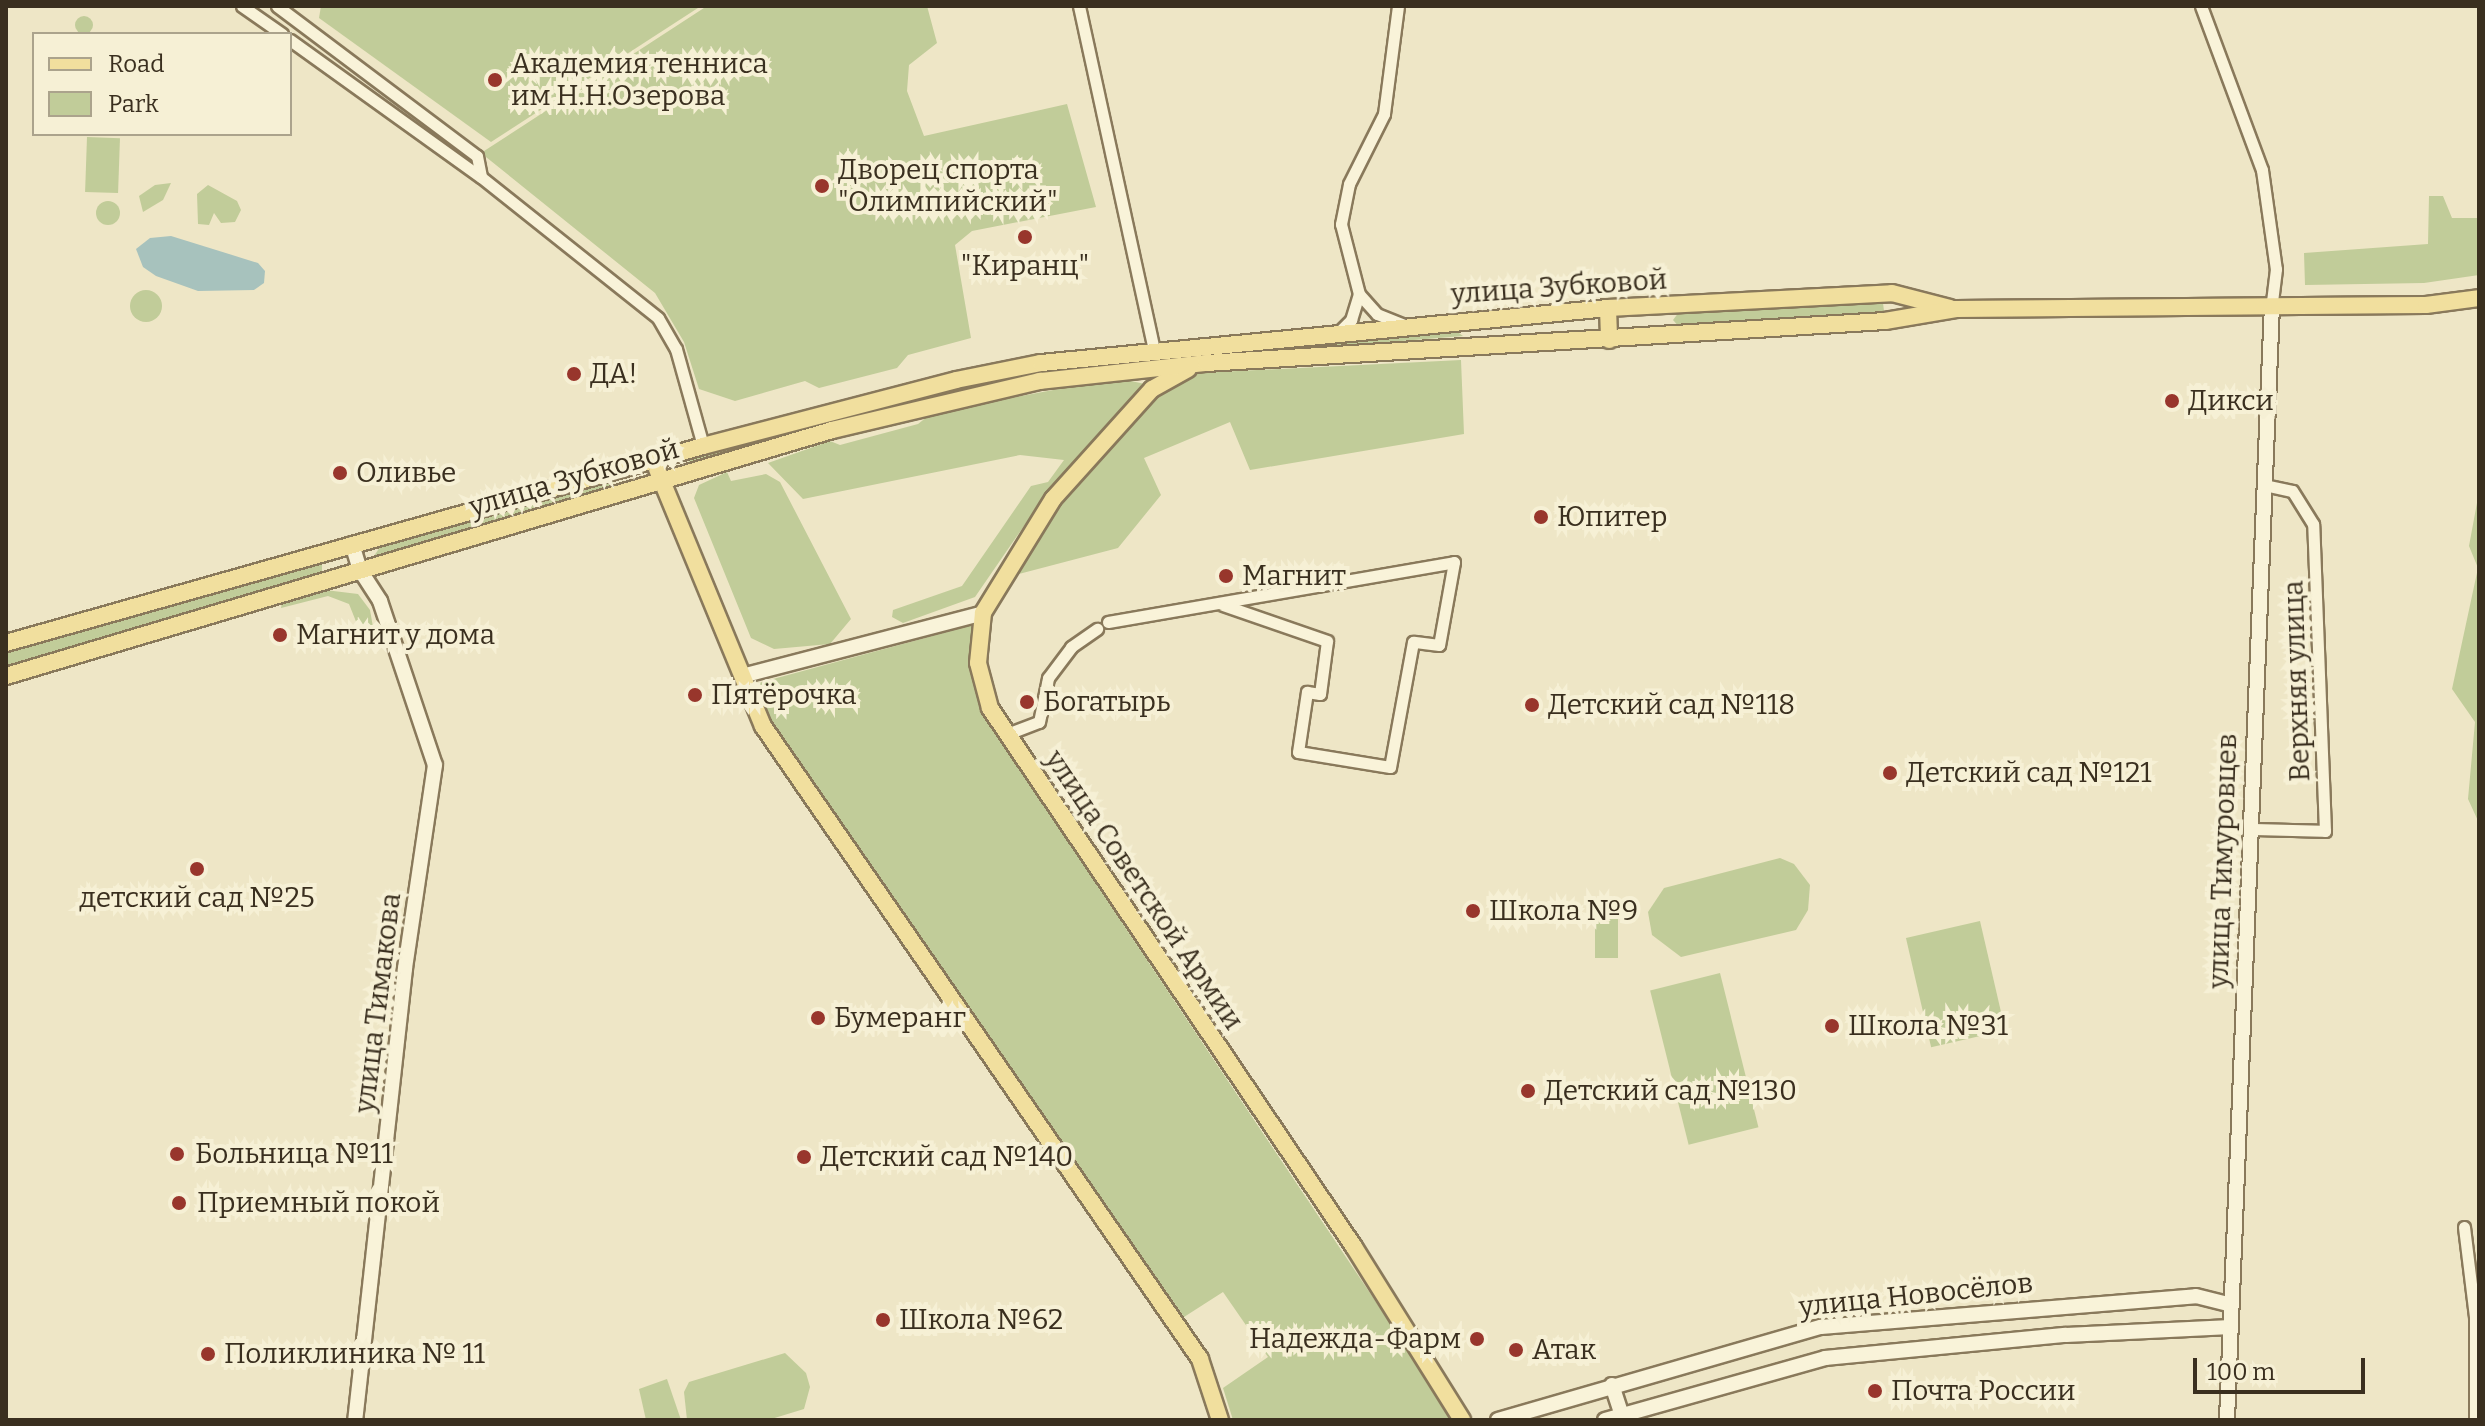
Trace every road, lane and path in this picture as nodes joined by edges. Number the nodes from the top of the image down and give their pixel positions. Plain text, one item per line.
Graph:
1 (242, 6) edge
2 (275, 6) edge
3 (1079, 6) edge
4 (1398, 6) edge
5 (2201, 6) edge
6 (259, 17) junction
7 (279, 32) edge
8 (292, 41) edge
9 (481, 177) junction
10 (1892, 293) junction
11 (1359, 294) junction
12 (2479, 298) edge
13 (1675, 304) junction
14 (2272, 304) junction
15 (1644, 306) junction
16 (1608, 308) junction
17 (1956, 309) junction
18 (1466, 321) junction
19 (1885, 321) junction
20 (1404, 325) junction
21 (1340, 331) junction
22 (1678, 334) junction
23 (1646, 338) junction
24 (1609, 340) junction
25 (1463, 347) junction
26 (1160, 349) junction
27 (1196, 364) junction
28 (1164, 367) junction
29 (1152, 389) junction
30 (703, 446) junction
31 (653, 460) junction
32 (661, 479) junction
33 (2264, 485) junction
34 (352, 544) junction
35 (360, 570) junction
36 (1223, 605) junction
37 (983, 613) junction
38 (6, 643) edge
39 (6, 676) edge
40 (742, 676) junction
41 (1007, 734) junction
42 (2250, 829) junction
43 (2464, 1227) dead end
44 (2231, 1305) junction
45 (2231, 1327) junction
46 (1612, 1385) junction
47 (1622, 1415) junction
48 (355, 1420) edge
49 (1220, 1420) edge
50 (1462, 1420) edge
51 (1498, 1420) edge
52 (1605, 1420) edge
53 (2227, 1420) edge
54 (2475, 1420) edge

1 - 6 street
2 - 6 street
2 - 9 street
3 - 26 street
4 - 11 street
5 - 14 street
6 - 7 street
8 - 9 street
9 - 30 street
10 - 13 main road, улица Зубковой
10 - 17 main road, улица Зубковой
10 - 19 main road
11 - 20 street
11 - 21 street
12 - 14 main road, улица Зубковой
13 - 15 main road, улица Зубковой
13 - 22 main road
14 - 17 main road, улица Зубковой
14 - 33 street, улица Тимуровцев
15 - 16 main road, улица Зубковой
15 - 23 main road
16 - 18 main road, улица Зубковой
16 - 24 main road
17 - 19 main road, улица Зубковой
18 - 20 main road, улица Зубковой
18 - 25 main road
19 - 22 main road, улица Зубковой
20 - 21 main road, улица Зубковой
21 - 26 main road, улица Зубковой
22 - 23 main road, улица Зубковой
23 - 24 main road, улица Зубковой
24 - 25 main road, улица Зубковой
25 - 27 main road, улица Зубковой
26 - 28 main road
26 - 30 main road, улица Зубковой
27 - 28 main road, улица Зубковой
27 - 29 main road, улица Советской Армии
28 - 29 main road
28 - 32 main road, улица Зубковой
29 - 37 main road, улица Советской Армии
30 - 31 main road, улица Зубковой
31 - 32 main road
31 - 34 main road, улица Зубковой
32 - 35 main road, улица Зубковой
32 - 40 main road
33 - 42 street, улица Тимуровцев
33 - 42 street, Верхняя улица
34 - 35 street, улица Тимакова
34 - 38 main road, улица Зубковой
35 - 39 main road, улица Зубковой
35 - 48 street, улица Тимакова
36 - 36 street
36 - 41 street
37 - 40 street
37 - 41 main road, улица Советской Армии
40 - 49 main road
41 - 50 main road, улица Советской Армии
42 - 44 street, улица Тимуровцев
43 - 54 street
44 - 45 street, улица Тимуровцев
44 - 46 street, улица Новосёлов
45 - 47 street, улица Новосёлов
45 - 53 street, улица Тимуровцев
46 - 47 street
46 - 51 street, улица Новосёлов
47 - 52 street, улица Новосёлов

